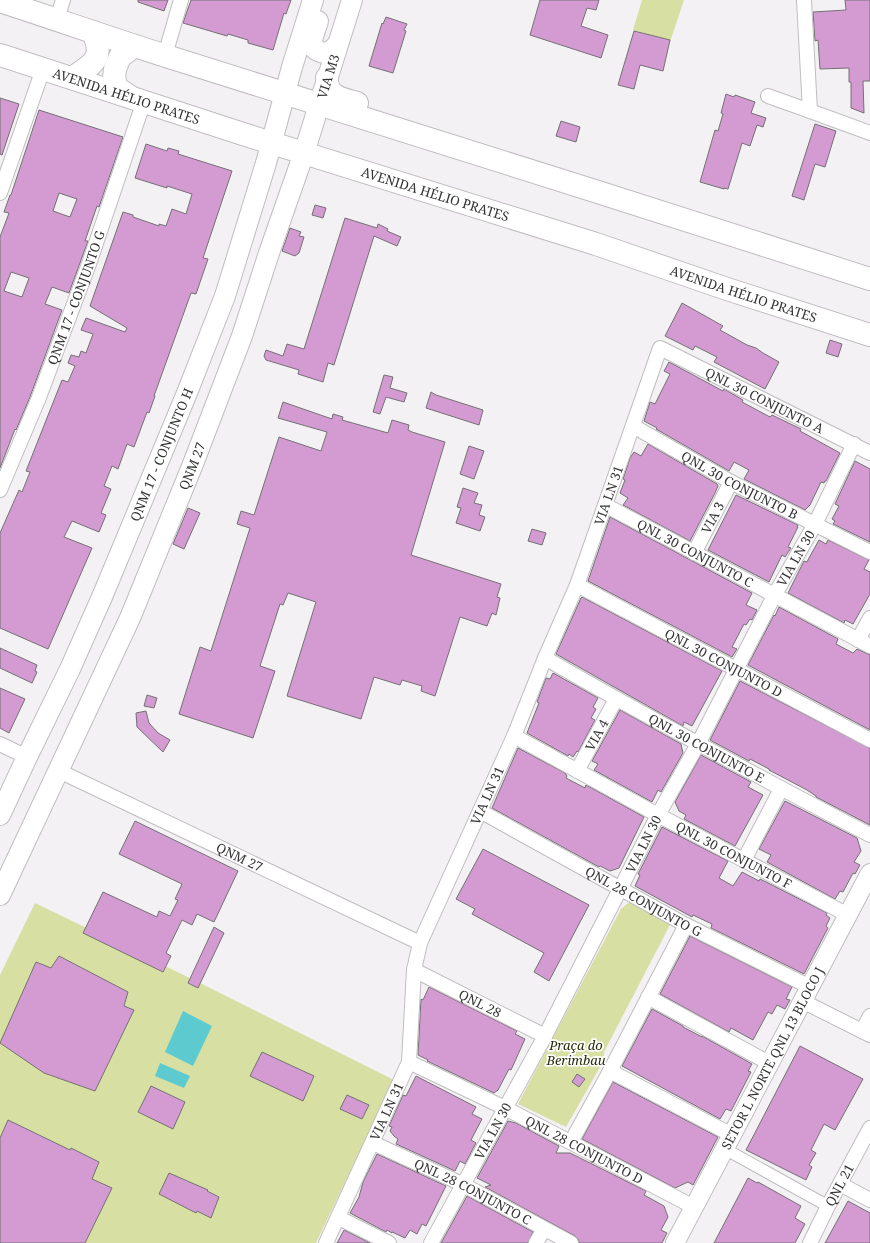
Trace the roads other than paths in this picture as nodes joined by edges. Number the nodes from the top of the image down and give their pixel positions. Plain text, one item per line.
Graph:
1 (180, 0) edge
2 (313, 0) edge
3 (324, 0) edge
4 (352, 0) edge
5 (804, 0) edge
6 (0, 1) edge
7 (60, 10) edge
8 (93, 32) junction
9 (337, 45) junction
10 (134, 46) junction
11 (0, 55) edge
12 (164, 55) junction
13 (44, 69) junction
14 (72, 78) junction
15 (327, 78) junction
16 (285, 93) junction
17 (768, 96) dead end
18 (137, 99) junction
19 (320, 104) junction
20 (810, 111) junction
21 (870, 133) edge
22 (435, 141) junction
23 (271, 143) junction
24 (304, 153) junction
25 (0, 193) edge
26 (249, 218) junction
27 (870, 279) edge
28 (714, 284) junction
29 (870, 321) edge
30 (246, 323) junction
31 (870, 335) edge
32 (660, 348) joint
33 (633, 426) junction
34 (854, 444) junction
35 (870, 453) edge
36 (731, 482) junction
37 (0, 490) edge
38 (605, 505) junction
39 (815, 524) junction
40 (870, 552) edge
41 (694, 553) junction
42 (577, 585) junction
43 (774, 596) junction
44 (870, 618) edge
45 (864, 643) edge
46 (545, 658) junction
47 (736, 670) junction
48 (616, 699) junction
49 (514, 736) junction
50 (870, 740) edge
51 (0, 744) edge
52 (698, 744) junction
53 (26, 757) junction
54 (59, 770) junction
55 (577, 772) junction
56 (781, 789) junction
57 (480, 811) junction
58 (0, 815) edge
59 (658, 815) junction
60 (870, 835) edge
61 (744, 860) junction
62 (870, 872) edge
63 (621, 888) junction
64 (0, 896) edge
65 (865, 896) edge
66 (848, 915) junction
67 (686, 925) junction
68 (420, 942) junction
69 (414, 970) junction
70 (806, 994) junction
71 (648, 997) junction
72 (870, 1016) edge
73 (866, 1033) edge
74 (545, 1036) junction
75 (409, 1062) junction
76 (769, 1063) junction
77 (610, 1071) junction
78 (505, 1108) junction
79 (870, 1128) edge
80 (571, 1142) junction
81 (729, 1142) junction
82 (373, 1143) junction
83 (462, 1184) junction
84 (840, 1184) junction
85 (870, 1200) edge
86 (694, 1206) junction
87 (828, 1206) junction
88 (339, 1218) junction
89 (544, 1229) junction
90 (326, 1243) edge
91 (388, 1243) edge
92 (431, 1243) edge
93 (536, 1243) edge
94 (571, 1243) edge
95 (675, 1243) edge
96 (810, 1243) edge

1 - 12 street
2 - 16 main road
3 - 9 main road
4 - 9 main road, VIA M3
5 - 20 street
6 - 7 main road
7 - 8 main road
8 - 10 main road
8 - 14 main road
9 - 15 main road, VIA M3
10 - 12 main road
10 - 18 main road
11 - 13 main road, AVENIDA HÉLIO PRATES
12 - 16 main road
13 - 14 main road, AVENIDA HÉLIO PRATES
13 - 25 street
14 - 18 main road, AVENIDA HÉLIO PRATES
15 - 19 main road, VIA M3
15 - 22 main road
16 - 19 main road
16 - 23 main road
17 - 20 street
18 - 23 main road, AVENIDA HÉLIO PRATES
18 - 37 street, QNM 17 - CONJUNTO G
19 - 22 main road
19 - 24 main road, VIA M3
20 - 21 street
22 - 27 main road
23 - 24 main road, AVENIDA HÉLIO PRATES
23 - 26 main road, QNM 17 - CONJUNTO H
24 - 28 main road, AVENIDA HÉLIO PRATES
24 - 30 main road, QNM 27
26 - 30 main road
26 - 53 main road, QNM 17 - CONJUNTO H
28 - 29 main road
28 - 31 main road, AVENIDA HÉLIO PRATES
30 - 54 main road, QNM 27
32 - 33 street, VIA LN 31
32 - 34 street, QNL 30 CONJUNTO A
33 - 36 street, QNL 30 CONJUNTO B
33 - 38 street, VIA LN 31
34 - 35 street, QNL 30 CONJUNTO A
34 - 39 street, VIA LN 30
36 - 39 street, QNL 30 CONJUNTO B
36 - 41 street, VIA 3
38 - 41 street, QNL 30 CONJUNTO C
38 - 42 street, VIA LN 31
39 - 40 street, QNL 30 CONJUNTO B
39 - 43 street, VIA LN 30
41 - 43 street, QNL 30 CONJUNTO C
42 - 46 street, VIA LN 31
42 - 47 street, QNL 30 CONJUNTO D
43 - 45 street, QNL 30 CONJUNTO C
43 - 47 street, VIA LN 30
44 - 45 street
46 - 48 street, QNL 30 CONJUNTO E
46 - 49 street, VIA LN 31
47 - 50 street, QNL 30 CONJUNTO D
47 - 52 street, VIA LN 30
48 - 52 street, QNL 30 CONJUNTO E
48 - 55 street, VIA 4
49 - 55 street, QNL 30 CONJUNTO F
49 - 57 street, VIA LN 31
51 - 53 street
52 - 56 street, QNL 30 CONJUNTO E
52 - 59 street, VIA LN 30
53 - 58 main road
54 - 64 main road, QNM 27
54 - 68 street, QNM 27
55 - 59 street, QNL 30 CONJUNTO F
56 - 60 street, QNL 30 CONJUNTO E
56 - 61 street
57 - 63 street, QNL 28 CONJUNTO G
57 - 68 street, VIA LN 31
59 - 61 street, QNL 30 CONJUNTO F
59 - 63 street, VIA LN 30
61 - 66 street, QNL 30 CONJUNTO F
62 - 65 street, SETOR L NORTE QNL 13 BLOCO J
63 - 67 street, QNL 28 CONJUNTO G
63 - 74 street, VIA LN 30
65 - 66 street, SETOR L NORTE QNL 13 BLOCO J
66 - 70 street, SETOR L NORTE QNL 13 BLOCO J
67 - 70 street, QNL 28 CONJUNTO G
67 - 71 street
68 - 69 street, VIA LN 31
69 - 74 street, QNL 28
69 - 75 street, VIA LN 31
70 - 73 street
70 - 76 street, SETOR L NORTE QNL 13 BLOCO J
71 - 76 street
71 - 77 street
72 - 73 street
74 - 78 street, VIA LN 30
75 - 78 street, QNL 28 CONJUNTO D
75 - 82 street, VIA LN 31
76 - 81 street, SETOR L NORTE QNL 13 BLOCO J
77 - 80 street
77 - 81 street
78 - 80 street, QNL 28 CONJUNTO D
78 - 83 street, VIA LN 30
79 - 84 street, QNL 21
80 - 86 street, QNL 28 CONJUNTO D
81 - 86 street, SETOR L NORTE QNL 13 BLOCO J
81 - 87 street
82 - 83 street, QNL 28 CONJUNTO C
82 - 88 street, VIA LN 31
83 - 89 street, QNL 28 CONJUNTO C
83 - 92 street, VIA LN 30
84 - 85 street
84 - 87 street, QNL 21
86 - 95 street, SETOR L NORTE QNL 13 BLOCO J
87 - 96 street, QNL 21
88 - 90 street, VIA LN 31
88 - 91 street
89 - 93 street
89 - 94 street, QNL 28 CONJUNTO C

